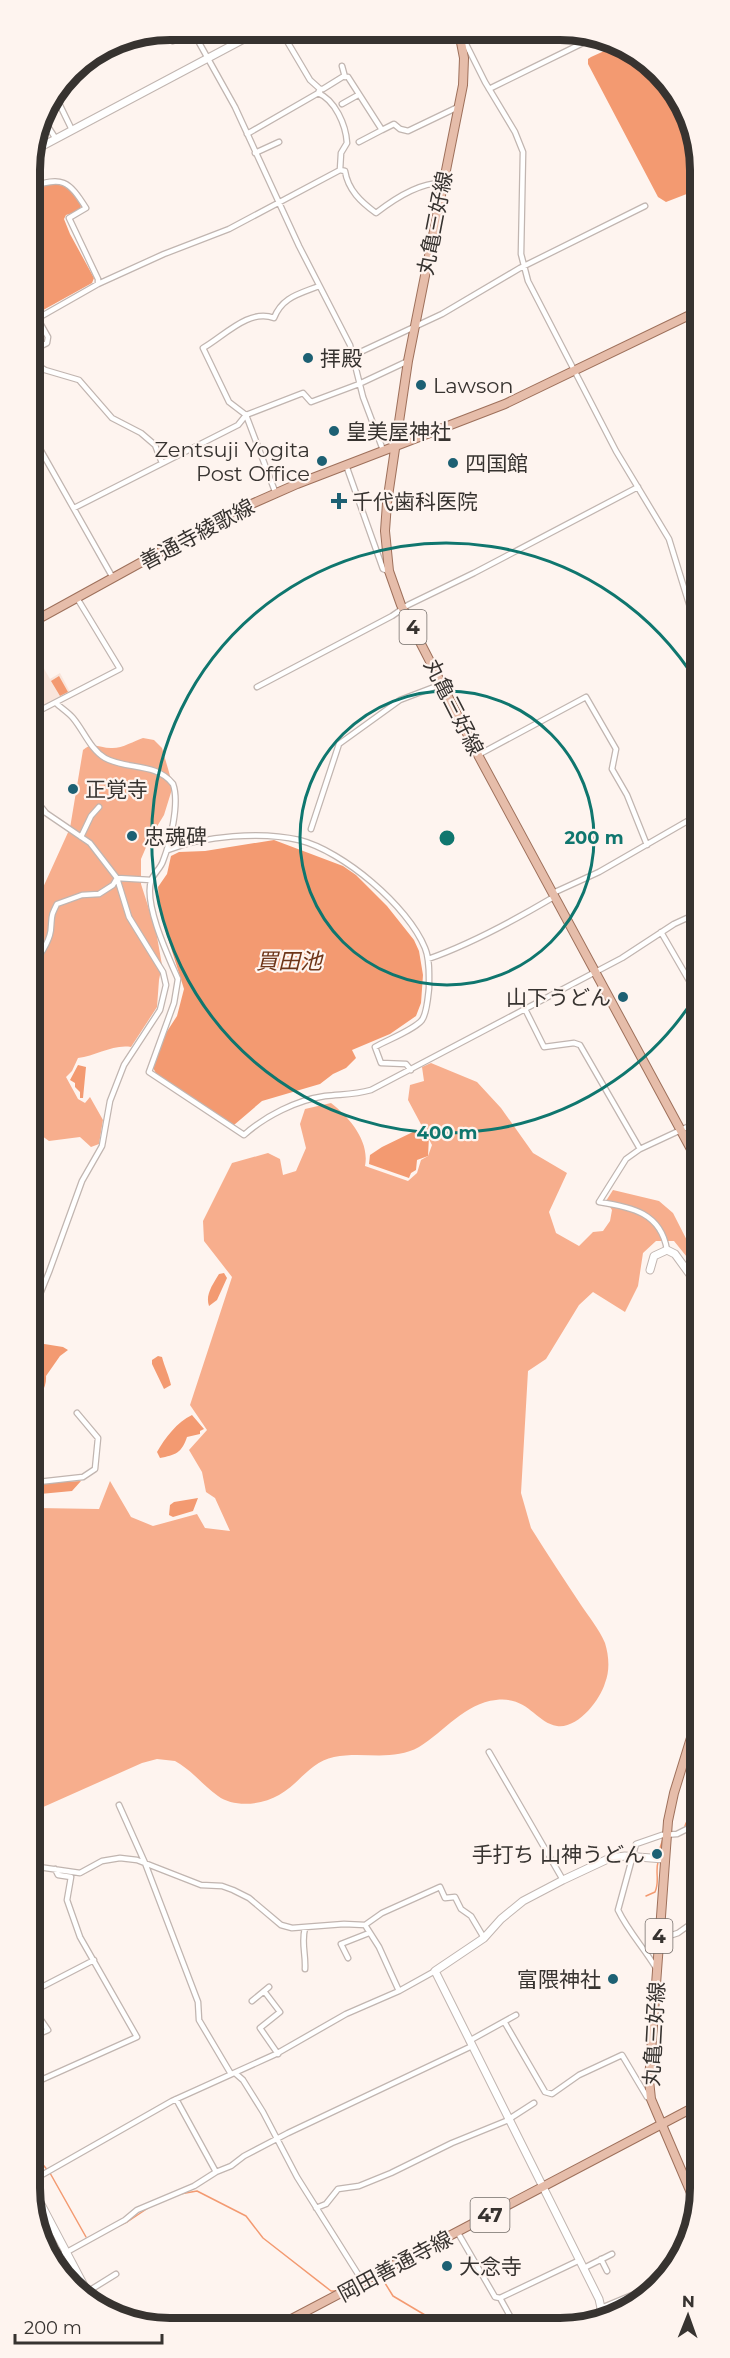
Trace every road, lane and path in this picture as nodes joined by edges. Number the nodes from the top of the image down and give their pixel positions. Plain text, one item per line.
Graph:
1 (197, 40) edge
2 (233, 40) edge
3 (242, 40) edge
4 (286, 40) edge
5 (461, 40) edge
6 (463, 40) edge
7 (583, 43) edge
8 (235, 44) junction
9 (207, 58) junction
10 (342, 66) dead end
11 (346, 76) junction
12 (489, 89) junction
13 (319, 91) junction
14 (358, 95) junction
15 (59, 103) edge
16 (342, 104) dead end
17 (458, 106) junction
18 (48, 126) edge
19 (382, 130) junction
20 (73, 131) junction
21 (247, 134) junction
22 (57, 139) junction
23 (279, 142) dead end
24 (359, 142) dead end
25 (43, 146) edge
26 (255, 153) junction
27 (340, 170) junction
28 (443, 183) junction
29 (41, 184) edge
30 (279, 203) junction
31 (645, 206) dead end
32 (523, 267) junction
33 (98, 284) junction
34 (319, 286) junction
35 (690, 315) edge
36 (41, 316) edge
37 (41, 324) edge
38 (415, 326) junction
39 (41, 346) edge
40 (354, 355) junction
41 (408, 361) junction
42 (41, 368) edge
43 (576, 370) junction
44 (359, 384) junction
45 (246, 415) junction
46 (396, 445) junction
47 (41, 450) edge
48 (382, 450) junction
49 (162, 463) junction
50 (346, 465) junction
51 (638, 487) junction
52 (276, 494) junction
53 (74, 508) junction
54 (388, 571) junction
55 (113, 578) junction
56 (77, 598) junction
57 (690, 606) edge
58 (403, 609) junction
59 (41, 618) edge
60 (442, 684) junction
61 (257, 687) dead end
62 (56, 703) junction
63 (41, 710) edge
64 (478, 755) junction
65 (41, 806) edge
66 (99, 807) dead end
67 (690, 820) edge
68 (311, 829) dead end
69 (81, 837) junction
70 (646, 845) junction
71 (168, 850) junction
72 (117, 878) junction
73 (151, 880) junction
74 (553, 893) junction
75 (690, 917) edge
76 (661, 932) junction
77 (41, 952) edge
78 (428, 958) junction
79 (595, 972) junction
80 (690, 981) edge
81 (525, 1009) junction
82 (411, 1070) junction
83 (690, 1126) edge
84 (680, 1130) junction
85 (690, 1147) edge
86 (640, 1149) junction
87 (667, 1250) junction
88 (650, 1270) dead end
89 (689, 1274) edge
90 (40, 1293) edge
91 (77, 1413) dead end
92 (40, 1482) edge
93 (689, 1744) edge
94 (489, 1752) dead end
95 (119, 1805) dead end
96 (689, 1828) edge
97 (667, 1834) junction
98 (633, 1856) junction
99 (660, 1859) junction
100 (145, 1863) junction
101 (40, 1867) edge
102 (55, 1869) junction
103 (563, 1880) junction
104 (365, 1925) junction
105 (689, 1925) edge
106 (305, 1928) junction
107 (369, 1933) junction
108 (484, 1938) junction
109 (659, 1939) junction
110 (348, 1958) dead end
111 (94, 1960) junction
112 (306, 1969) dead end
113 (435, 1971) junction
114 (657, 1971) junction
115 (269, 1987) dead end
116 (40, 1988) edge
117 (264, 1991) junction
118 (399, 1991) junction
119 (252, 2001) dead end
120 (516, 2015) dead end
121 (40, 2019) edge
122 (505, 2023) junction
123 (40, 2033) edge
124 (470, 2044) junction
125 (278, 2054) junction
126 (233, 2074) junction
127 (40, 2081) edge
128 (176, 2099) junction
129 (651, 2099) junction
130 (534, 2103) dead end
131 (689, 2110) edge
132 (509, 2119) junction
133 (661, 2124) junction
134 (278, 2139) junction
135 (216, 2172) junction
136 (40, 2176) edge
137 (543, 2187) junction
138 (689, 2189) edge
139 (42, 2207) edge
140 (316, 2208) junction
141 (458, 2233) junction
142 (66, 2252) junction
143 (612, 2254) dead end
144 (60, 2256) edge
145 (601, 2259) junction
146 (580, 2260) junction
147 (584, 2268) junction
148 (607, 2271) dead end
149 (114, 2278) dead end
150 (361, 2280) junction
151 (81, 2281) edge
152 (92, 2292) edge
153 (634, 2294) edge
154 (500, 2298) junction
155 (601, 2308) junction
156 (600, 2311) edge
157 (303, 2313) junction
158 (293, 2318) edge
159 (306, 2318) edge
160 (511, 2318) edge

1 - 9 street
2 - 8 street
3 - 8 street
4 - 13 street
5 - 17 main road, 丸亀三好線 / 4
6 - 12 street
7 - 12 street
8 - 9 street
9 - 20 street
9 - 21 street
10 - 11 street
11 - 13 street
11 - 14 street
12 - 32 street
13 - 21 street
13 - 27 street
14 - 16 street
14 - 19 street
15 - 20 street
17 - 19 street
17 - 28 main road, 丸亀三好線 / 4
18 - 22 street
19 - 24 street
20 - 22 street
21 - 26 street
22 - 25 street
23 - 26 street
26 - 30 street
27 - 28 street
27 - 30 street
28 - 38 main road, 丸亀三好線 / 4
29 - 33 street
30 - 33 street
30 - 34 street
31 - 32 street
32 - 38 street
32 - 43 street
33 - 36 street
34 - 40 street
34 - 45 street
35 - 43 main road, 善通寺綾歌線
37 - 39 street
38 - 40 street
38 - 41 main road, 丸亀三好線 / 4
40 - 44 street
41 - 44 street
41 - 46 main road, 丸亀三好線 / 4
42 - 49 street
43 - 46 main road, 善通寺綾歌線
43 - 51 street
44 - 45 street
44 - 48 street
45 - 49 street
45 - 52 street
46 - 48 main road, 善通寺綾歌線
46 - 54 main road, 丸亀三好線 / 4
47 - 53 street
48 - 50 main road, 善通寺綾歌線
49 - 53 street
50 - 52 main road, 善通寺綾歌線
50 - 54 street
51 - 57 street
51 - 58 street
52 - 55 main road, 善通寺綾歌線
53 - 55 street
54 - 58 main road, 丸亀三好線 / 4
55 - 56 main road, 善通寺綾歌線
56 - 59 main road, 善通寺綾歌線
56 - 62 street
58 - 60 main road, 丸亀三好線 / 4
58 - 61 street
60 - 64 main road, 丸亀三好線 / 4
60 - 68 street
62 - 63 street
62 - 71 street
64 - 70 street
64 - 74 main road, 丸亀三好線 / 4
65 - 69 street
66 - 69 street
67 - 70 street
69 - 72 street
70 - 74 street
71 - 73 street
71 - 78 street
72 - 73 street
72 - 77 street
72 - 90 street
73 - 82 street
74 - 78 street
74 - 79 main road, 丸亀三好線 / 4
75 - 76 street
76 - 79 street
76 - 80 street
78 - 82 street
79 - 81 street
79 - 84 main road, 丸亀三好線 / 4
81 - 82 street
81 - 86 street
83 - 84 street
84 - 85 main road, 丸亀三好線 / 4
84 - 86 street
86 - 87 street
87 - 88 street
87 - 89 street
91 - 92 street
93 - 97 main road, 丸亀三好線 / 4
94 - 103 street
95 - 100 street
96 - 97 street
97 - 98 street
97 - 99 main road, 丸亀三好線 / 4
98 - 99 street
98 - 103 street
98 - 114 street
99 - 109 main road, 丸亀三好線 / 4
100 - 102 street
100 - 106 street
100 - 126 street
101 - 102 street
102 - 111 street
103 - 108 street
104 - 106 street
104 - 107 street
104 - 108 street
105 - 109 street
106 - 112 street
107 - 110 street
107 - 118 street
108 - 113 street
109 - 114 main road, 丸亀三好線 / 4
111 - 116 street
111 - 127 street
113 - 118 street
113 - 124 street
114 - 129 main road, 丸亀三好線 / 4
115 - 117 street
117 - 119 street
117 - 125 street
118 - 125 street
120 - 122 street
121 - 123 street
122 - 124 street
122 - 129 street
124 - 132 street
124 - 134 street
125 - 126 street
126 - 128 street
126 - 134 street
128 - 135 street
128 - 136 street
129 - 133 main road, 丸亀三好線 / 4
130 - 132 street
131 - 133 main road, 岡田善通寺線 / 47
132 - 137 street
132 - 140 street
133 - 137 main road, 岡田善通寺線 / 47
133 - 138 main road, 丸亀三好線 / 4
134 - 135 street
134 - 140 street
135 - 142 street
137 - 141 main road, 岡田善通寺線 / 47
137 - 146 street
139 - 142 street
140 - 150 street
141 - 150 main road, 岡田善通寺線 / 47
141 - 154 street
142 - 144 street
142 - 151 street
143 - 145 street
145 - 147 street
145 - 148 street
146 - 147 street
146 - 154 street
147 - 155 street
149 - 152 street
150 - 157 main road, 岡田善通寺線 / 47
153 - 155 street
154 - 160 street
155 - 156 street
157 - 158 main road, 岡田善通寺線 / 47
157 - 159 street

